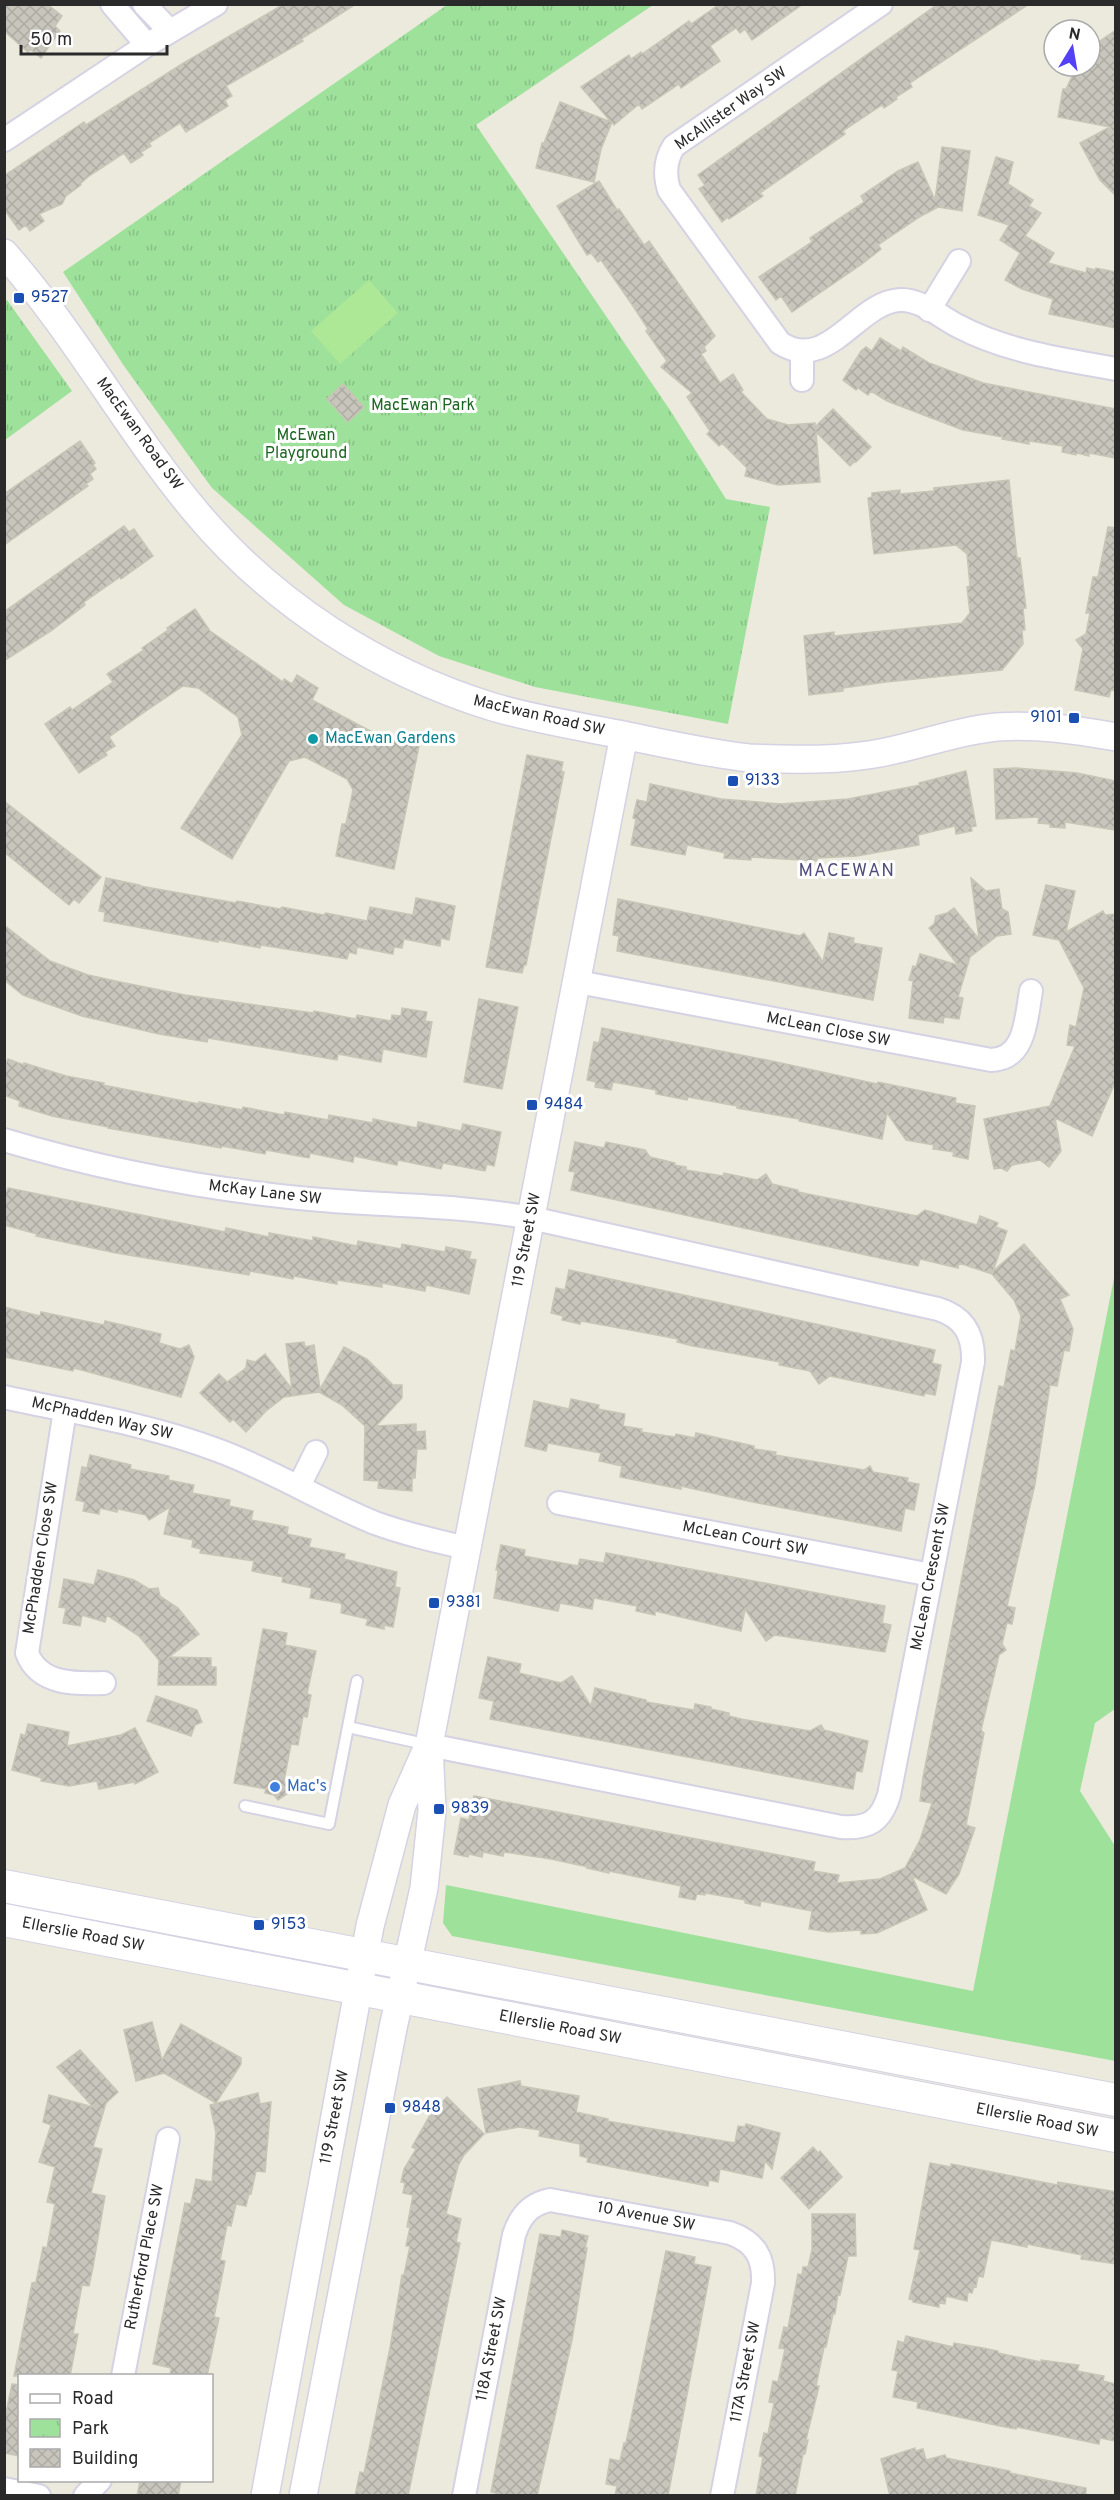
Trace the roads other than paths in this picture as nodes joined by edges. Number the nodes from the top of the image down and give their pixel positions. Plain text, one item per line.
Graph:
1 (112, 4) edge
2 (144, 4) edge
3 (216, 4) edge
4 (881, 4) edge
5 (170, 31) junction
6 (147, 45) junction
7 (4, 140) edge
8 (4, 253) edge
9 (959, 261) dead end
10 (929, 310) junction
11 (802, 351) junction
12 (1116, 369) edge
13 (802, 380) dead end
14 (624, 735) junction
15 (1116, 737) edge
16 (578, 982) junction
17 (1031, 991) dead end
18 (4, 1140) edge
19 (531, 1218) junction
20 (4, 1398) edge
21 (65, 1410) junction
22 (316, 1452) dead end
23 (299, 1486) junction
24 (559, 1503) dead end
25 (468, 1548) junction
26 (931, 1575) junction
27 (357, 1681) dead end
28 (104, 1683) dead end
29 (348, 1727) junction
30 (429, 1745) junction
31 (245, 1806) dead end
32 (4, 1886) edge
33 (4, 1920) edge
34 (364, 1956) junction
35 (406, 1964) junction
36 (358, 1989) junction
37 (399, 1996) junction
38 (1116, 2100) edge
39 (1116, 2136) edge
40 (168, 2139) dead end
41 (531, 2207) joint
42 (757, 2250) joint
43 (123, 2374) edge
44 (99, 2482) edge
45 (4, 2489) edge
46 (39, 2496) edge
47 (85, 2496) edge
48 (265, 2496) edge
49 (303, 2496) edge
50 (464, 2496) edge
51 (722, 2496) edge

1 - 6 street
2 - 5 street
3 - 5 street
4 - 11 street, McAllister Way SW
5 - 6 street
6 - 7 street
8 - 14 street, MacEwan Road SW
9 - 10 street
10 - 11 street
10 - 12 street
11 - 13 street
14 - 15 street, MacEwan Road SW
14 - 16 street, 119 Street SW
16 - 17 street, McLean Close SW
16 - 19 street, 119 Street SW
18 - 19 street, McKay Lane SW
19 - 25 street, 119 Street SW
19 - 26 street, McLean Crescent SW
20 - 21 street, McPhadden Way SW
21 - 23 street, McPhadden Way SW
21 - 28 street, McPhadden Close SW
22 - 23 street
23 - 25 street, McPhadden Way SW
24 - 26 street, McLean Court SW
25 - 30 street, 119 Street SW
26 - 30 street, McLean Crescent SW
27 - 29 lane
29 - 30 lane
29 - 31 lane
30 - 34 street, 119 Street SW
30 - 35 street, 119 Street SW
32 - 34 main road, Ellerslie Road SW
33 - 36 main road, Ellerslie Road SW
34 - 35 main road, Ellerslie Road SW
34 - 36 street, 119 Street SW
35 - 37 street, 119 Street SW
35 - 38 main road, Ellerslie Road SW
36 - 37 main road, Ellerslie Road SW
36 - 48 street, 119 Street SW
37 - 39 main road, Ellerslie Road SW
37 - 49 street, 119 Street SW
40 - 43 street, Rutherford Place SW
41 - 42 street, 10 Avenue SW
41 - 50 street, 118A Street SW
42 - 51 street, 117A Street SW
44 - 47 street
45 - 46 street

